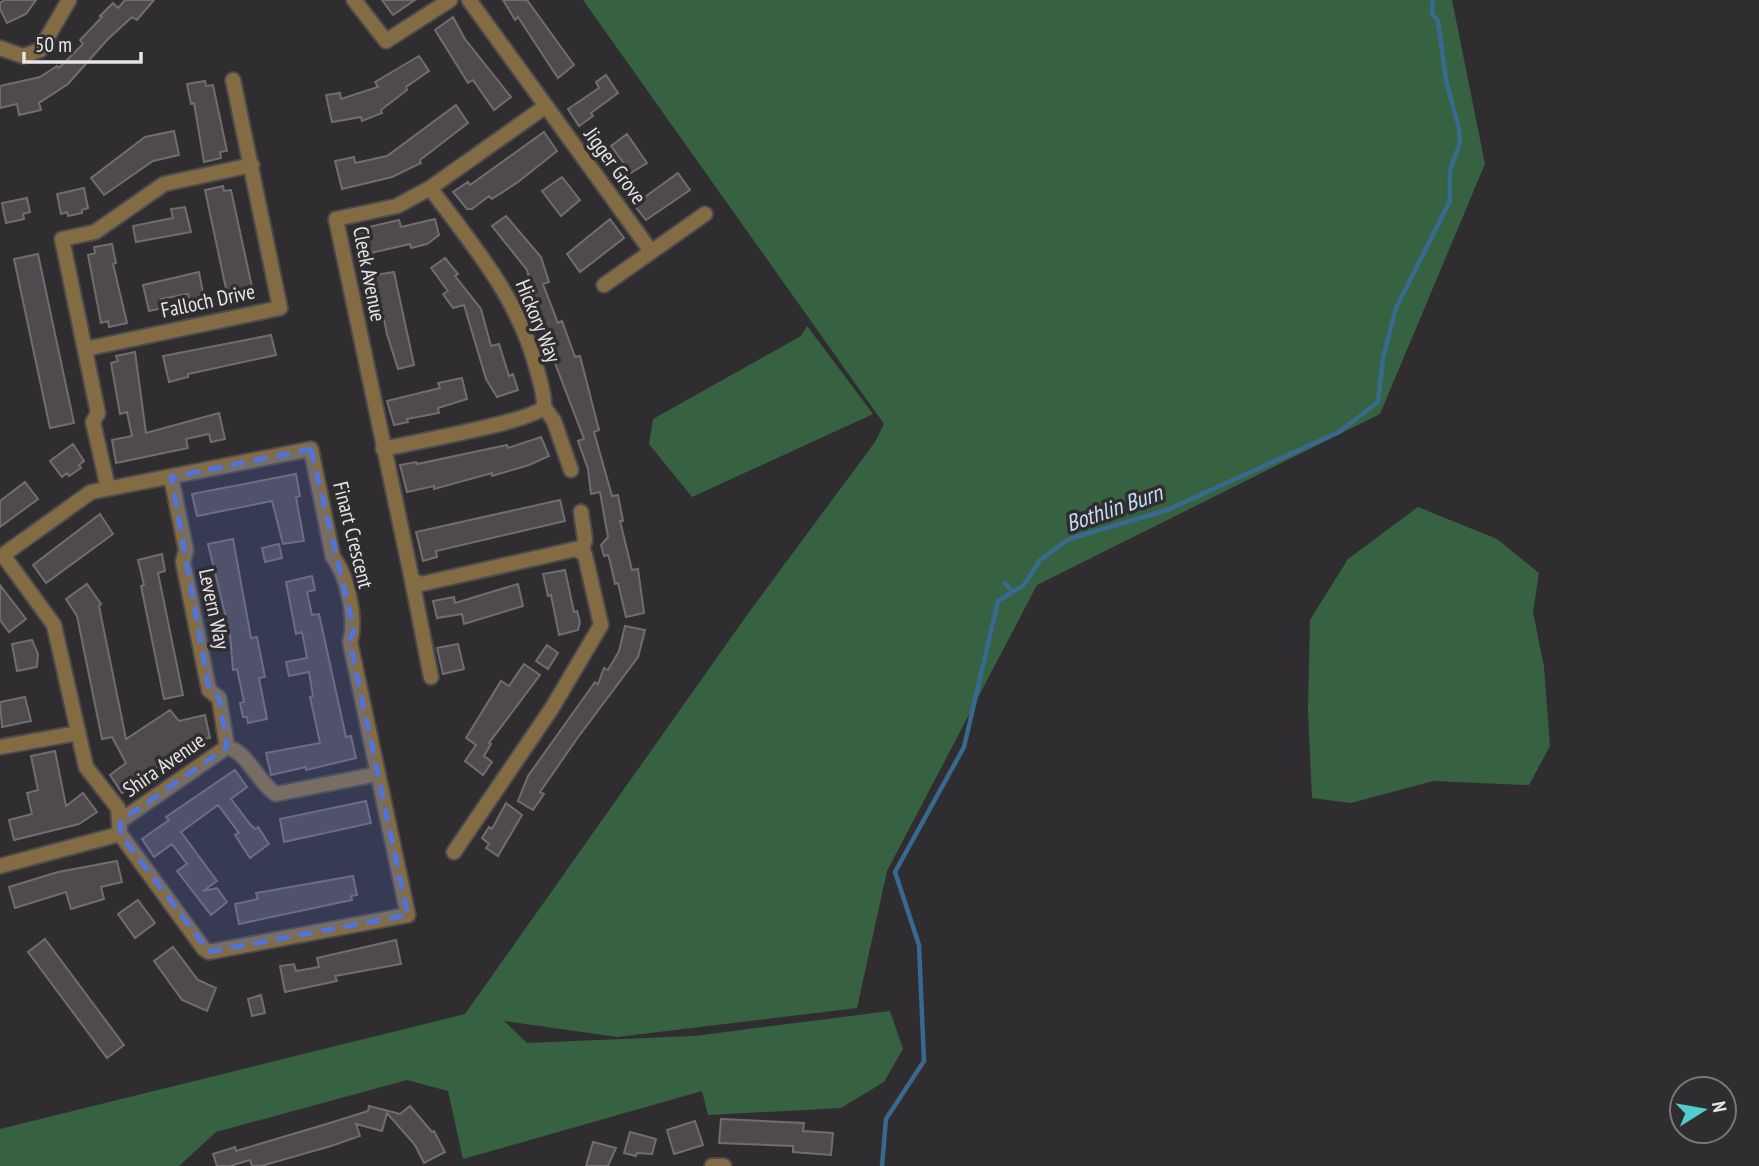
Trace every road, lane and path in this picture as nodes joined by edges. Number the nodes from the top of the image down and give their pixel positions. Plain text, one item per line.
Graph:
1 (69, 0) edge
2 (354, 0) edge
3 (450, 0) edge
4 (469, 0) edge
5 (0, 48) edge
6 (233, 80) dead end
7 (546, 106) junction
8 (252, 165) junction
9 (430, 188) junction
10 (705, 214) dead end
11 (650, 250) junction
12 (604, 285) dead end
13 (85, 349) junction
14 (544, 407) junction
15 (383, 449) junction
16 (571, 470) dead end
17 (171, 477) junction
18 (108, 488) junction
19 (581, 512) dead end
20 (582, 553) junction
21 (2, 556) edge
22 (412, 580) junction
23 (431, 677) dead end
24 (78, 733) junction
25 (0, 747) edge
26 (227, 747) junction
27 (378, 774) junction
28 (120, 827) junction
29 (454, 852) dead end
30 (0, 866) edge
31 (712, 1166) edge
32 (724, 1166) edge

1 - 5 street
2 - 3 street
4 - 7 street
6 - 8 street, Falloch Drive
7 - 9 street, Cleek Avenue
7 - 11 street, Jigger Grove
8 - 13 street
8 - 13 street, Falloch Drive
9 - 14 street, Hickory Way
9 - 15 street, Cleek Avenue
10 - 11 street
11 - 12 street
13 - 18 street
14 - 15 street
14 - 16 street, Hickory Way
15 - 22 street, Cleek Avenue
17 - 18 street, Finart Crescent
17 - 26 street, Levern Way
17 - 27 street, Finart Crescent
18 - 21 street, Finart Crescent
19 - 20 street
20 - 22 street
20 - 29 street
21 - 24 street, Finart Crescent
22 - 23 street, Cleek Avenue
24 - 25 street
24 - 28 street, Finart Crescent
26 - 27 street, Shira Avenue
26 - 28 street, Shira Avenue
27 - 28 street, Finart Crescent
28 - 30 street
31 - 32 street

